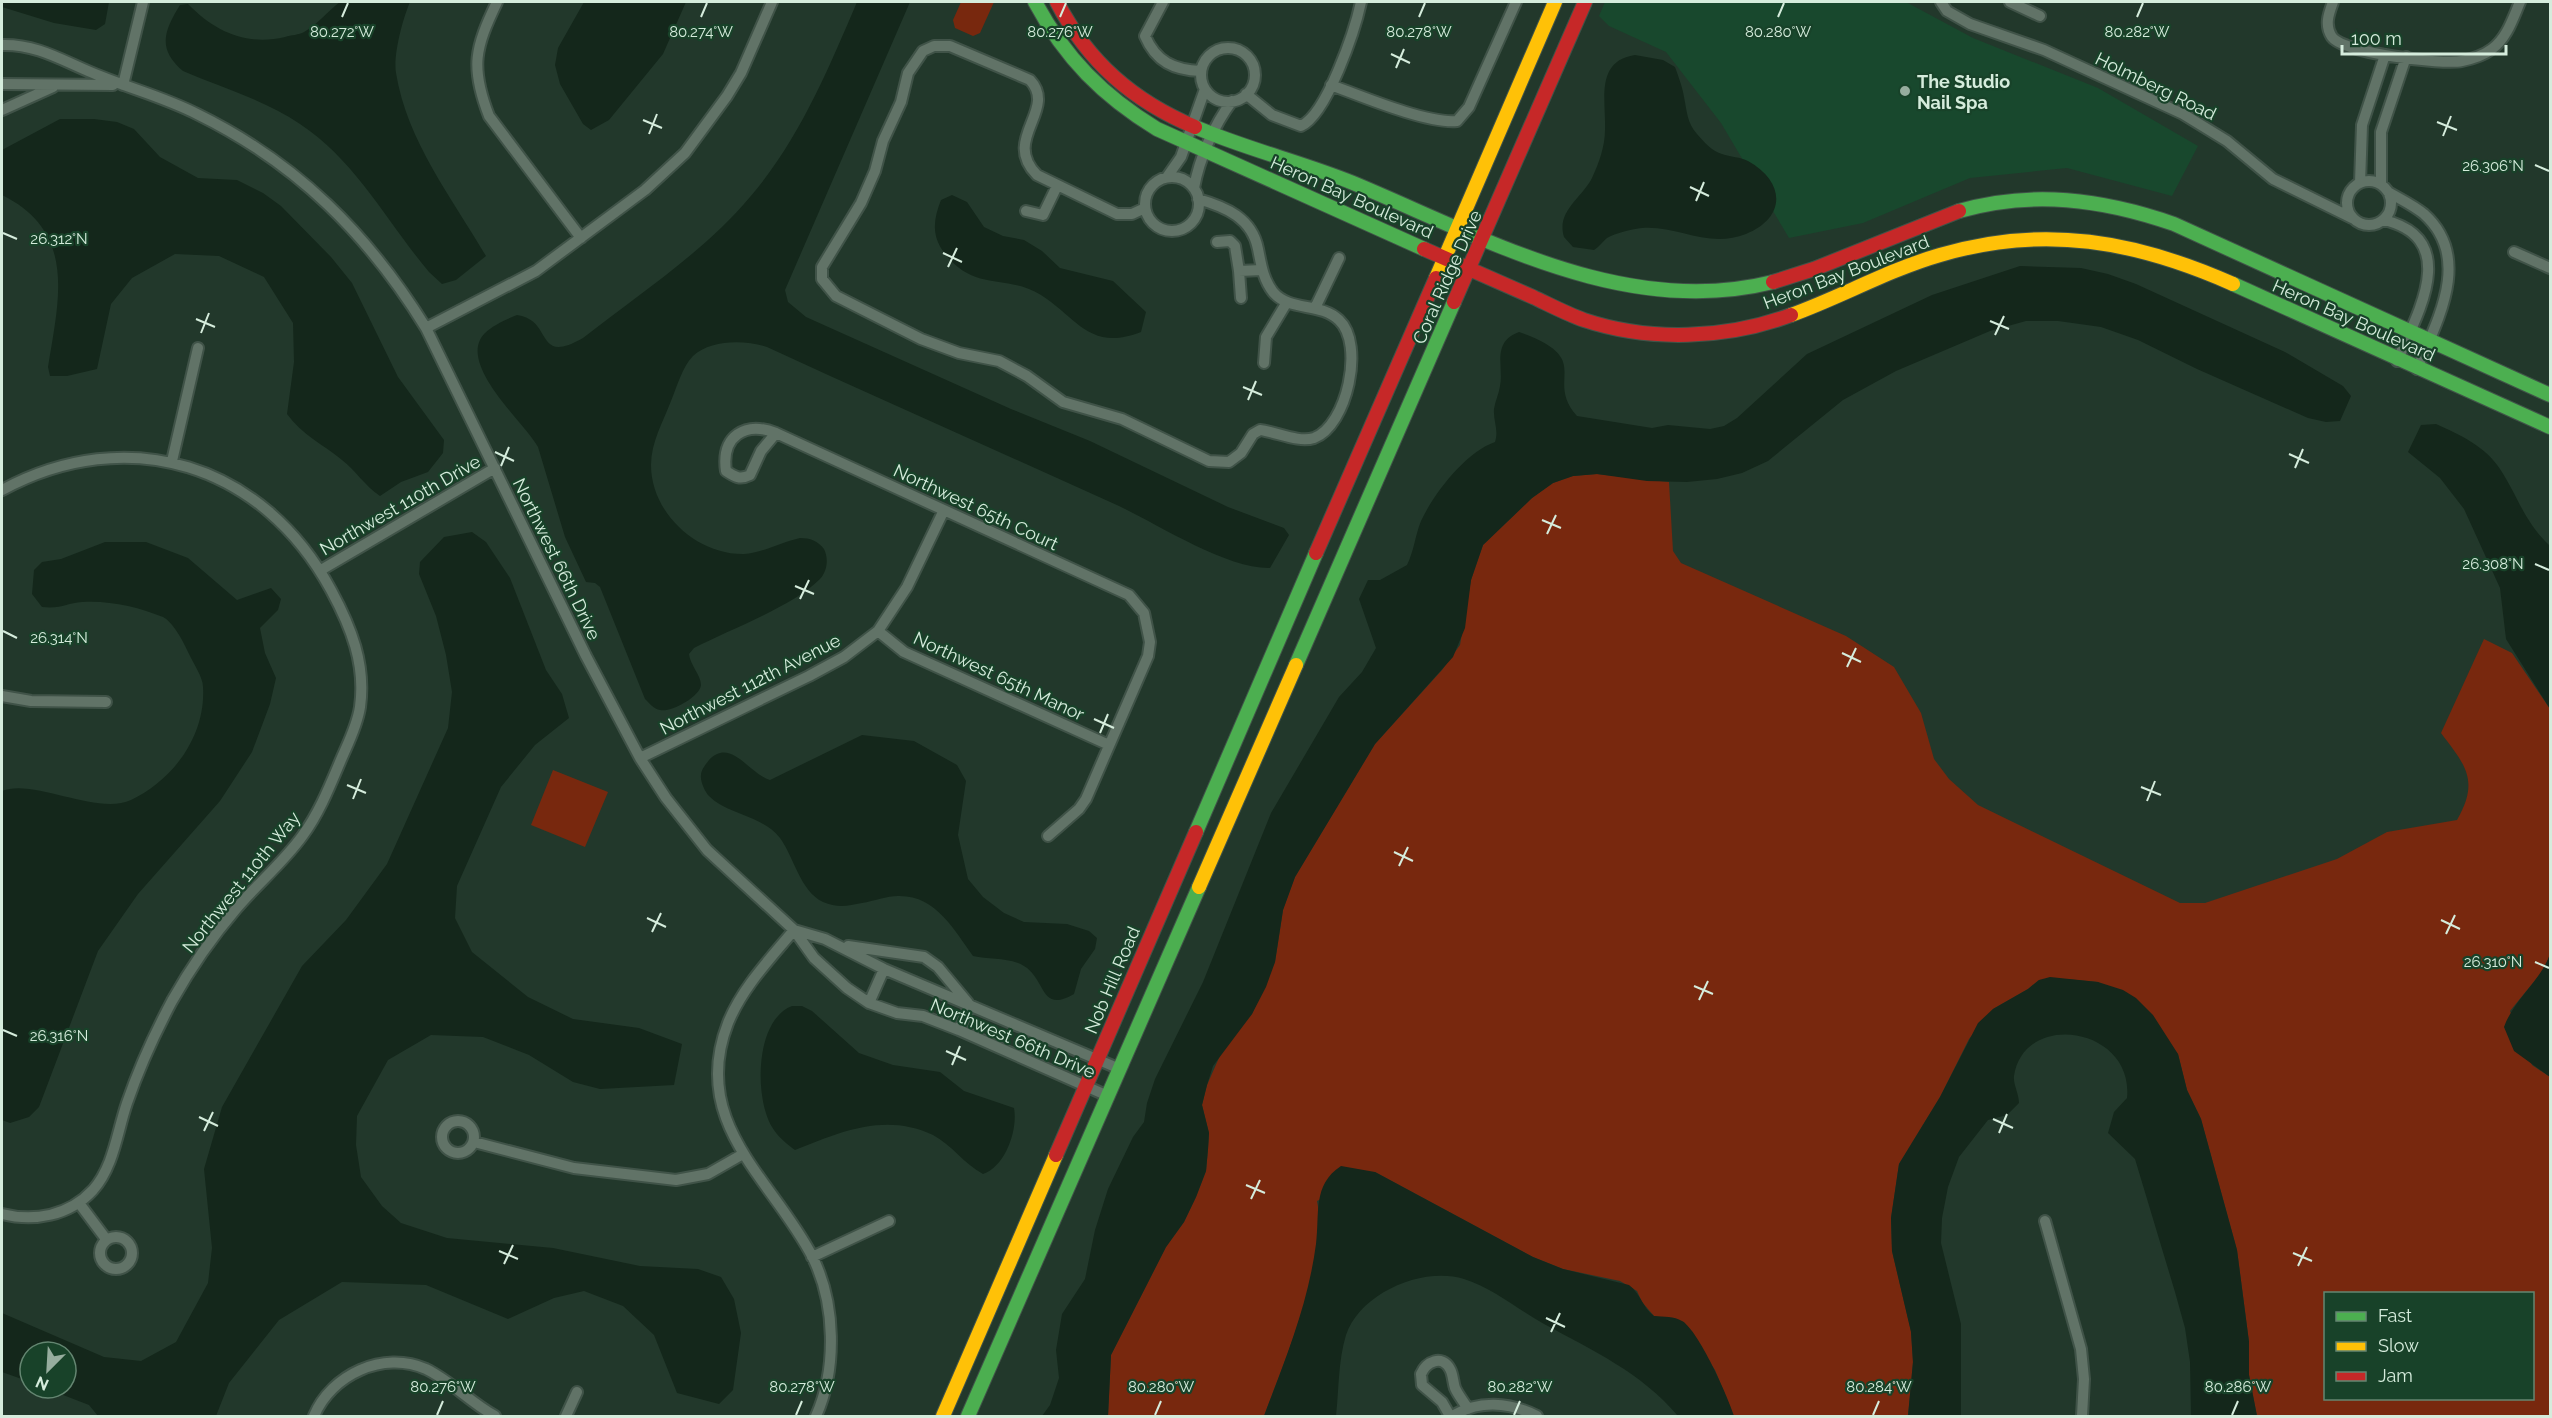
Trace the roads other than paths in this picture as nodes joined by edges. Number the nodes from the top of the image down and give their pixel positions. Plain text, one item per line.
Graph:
1 (143, 2) edge
2 (497, 2) edge
3 (772, 2) edge
4 (1035, 2) edge
5 (1057, 2) edge
6 (1163, 2) edge
7 (1361, 2) edge
8 (1513, 2) edge
9 (1555, 2) edge
10 (1585, 2) edge
11 (1941, 2) edge
12 (2010, 2) edge
13 (2333, 2) edge
14 (2520, 2) edge
15 (2040, 16) dead end
16 (2, 45) edge
17 (2385, 55) junction
18 (2406, 57) junction
19 (1201, 71) junction
20 (2, 84) edge
21 (58, 85) junction
22 (123, 85) junction
23 (1331, 85) junction
24 (1205, 89) junction
25 (1246, 94) junction
26 (1232, 101) junction
27 (2369, 102) junction
28 (2389, 108) junction
29 (2, 110) edge
30 (1192, 125) junction
31 (1213, 134) junction
32 (1186, 143) junction
33 (1205, 152) junction
34 (1167, 177) junction
35 (2360, 183) junction
36 (1057, 186) junction
37 (1194, 188) junction
38 (2385, 188) junction
39 (2350, 192) junction
40 (1198, 199) junction
41 (2317, 199) junction
42 (1145, 208) junction
43 (1026, 211) dead end
44 (2352, 218) junction
45 (2384, 220) junction
46 (1456, 229) junction
47 (581, 238) junction
48 (1483, 241) junction
49 (1217, 242) dead end
50 (2514, 252) dead end
51 (1338, 258) dead end
52 (1444, 258) junction
53 (2550, 268) edge
54 (1262, 270) junction
55 (1470, 270) junction
56 (1239, 271) junction
57 (1241, 298) dead end
58 (1287, 302) junction
59 (1315, 308) junction
60 (426, 328) junction
61 (2410, 331) junction
62 (2429, 339) junction
63 (198, 348) dead end
64 (2397, 360) junction
65 (1264, 363) dead end
66 (2417, 369) junction
67 (2550, 395) edge
68 (2550, 427) edge
69 (776, 433) junction
70 (172, 461) junction
71 (495, 468) junction
72 (2, 490) edge
73 (944, 510) junction
74 (1316, 557) joint
75 (321, 570) junction
76 (878, 631) junction
77 (2, 696) edge
78 (106, 702) dead end
79 (1109, 745) junction
80 (640, 759) junction
81 (1048, 836) dead end
82 (794, 930) junction
83 (825, 939) junction
84 (884, 969) junction
85 (869, 1003) junction
86 (970, 1005) junction
87 (959, 1030) junction
88 (1098, 1059) junction
89 (1120, 1069) junction
90 (1086, 1086) junction
91 (1108, 1096) junction
92 (474, 1142) dead end
93 (743, 1154) junction
94 (78, 1203) junction
95 (2, 1214) edge
96 (889, 1221) dead end
97 (2045, 1221) dead end
98 (106, 1239) dead end
99 (812, 1257) junction
100 (577, 1392) dead end
101 (1457, 1413) edge
102 (314, 1416) edge
103 (495, 1416) edge
104 (566, 1416) edge
105 (816, 1416) edge
106 (943, 1416) edge
107 (968, 1416) edge
108 (1537, 1416) edge
109 (2082, 1416) edge

1 - 22 street
2 - 47 street
3 - 47 street
4 - 32 street, Heron Bay Boulevard
5 - 30 street, Heron Bay Boulevard
6 - 19 street
7 - 23 street
8 - 23 street
9 - 46 street, Coral Ridge Drive
10 - 48 street, Coral Ridge Drive
11 - 41 street, Holmberg Road
12 - 15 street
13 - 17 street
14 - 18 street
16 - 22 street, Northwest 66th Drive
17 - 18 street
17 - 27 street
18 - 28 street
19 - 24 street
19 - 25 street
20 - 21 street, Northwest 66th Drive
21 - 22 street, Northwest 66th Drive
21 - 29 street, Northwest 66th Drive
22 - 60 street, Northwest 66th Drive
23 - 25 street
24 - 26 street
24 - 30 street
25 - 26 street
26 - 31 street
27 - 28 street
27 - 35 street
28 - 38 street
30 - 31 street, Heron Bay Boulevard
30 - 32 street
31 - 33 street
31 - 46 street, Heron Bay Boulevard
32 - 33 street, Heron Bay Boulevard
32 - 34 street
33 - 37 street
33 - 52 street, Heron Bay Boulevard
34 - 37 street
34 - 42 street
35 - 38 street
35 - 39 street
36 - 42 street
36 - 43 street
36 - 59 street
37 - 40 street
38 - 45 street
38 - 62 street
39 - 41 street
39 - 44 street
40 - 42 street
40 - 54 street
41 - 44 street, Holmberg Road
44 - 45 street
45 - 61 street
46 - 48 street, Heron Bay Boulevard
46 - 52 street, Coral Ridge Drive
47 - 60 street
48 - 55 street, Coral Ridge Drive
48 - 61 street, Heron Bay Boulevard
49 - 56 street
50 - 53 street
51 - 59 street
52 - 55 street, Heron Bay Boulevard
52 - 74 street, Coral Ridge Drive
54 - 56 street
54 - 58 street
55 - 64 street, Heron Bay Boulevard
55 - 89 street, Coral Ridge Drive
56 - 57 street
58 - 59 street
58 - 65 street
60 - 71 street, Northwest 66th Drive
61 - 62 street, Heron Bay Boulevard
61 - 64 street
62 - 66 street
62 - 67 street, Heron Bay Boulevard
63 - 70 street
64 - 66 street, Heron Bay Boulevard
66 - 68 street, Heron Bay Boulevard
69 - 69 street, Northwest 65th Court
69 - 73 street, Northwest 65th Court
70 - 72 street, Northwest 110th Way
70 - 75 street, Northwest 110th Way
71 - 75 street, Northwest 110th Drive
71 - 80 street, Northwest 66th Drive
73 - 76 street, Northwest 112th Avenue
73 - 79 street, Northwest 65th Court
74 - 88 street, Nob Hill Road
75 - 94 street, Northwest 110th Way
76 - 79 street, Northwest 65th Manor
76 - 80 street, Northwest 112th Avenue
77 - 78 street
79 - 81 street
80 - 82 street, Northwest 66th Drive
82 - 83 street, Northwest 66th Drive
82 - 85 street, Northwest 66th Drive
82 - 93 street
83 - 84 street, Northwest 66th Drive
83 - 86 street, Northwest 66th Drive
84 - 85 street
84 - 86 street, Northwest 66th Drive
85 - 87 street, Northwest 66th Drive
86 - 87 street
86 - 88 street, Northwest 66th Drive
87 - 90 street, Northwest 66th Drive
88 - 89 street, Northwest 66th Drive
88 - 90 street, Nob Hill Road
89 - 91 street
90 - 91 street, Northwest 66th Drive
90 - 106 street, Nob Hill Road
91 - 107 street
92 - 93 street
93 - 99 street
94 - 95 street
94 - 98 street
96 - 99 street
97 - 109 street
99 - 105 street
100 - 104 street
101 - 101 street
101 - 108 street
102 - 103 street

